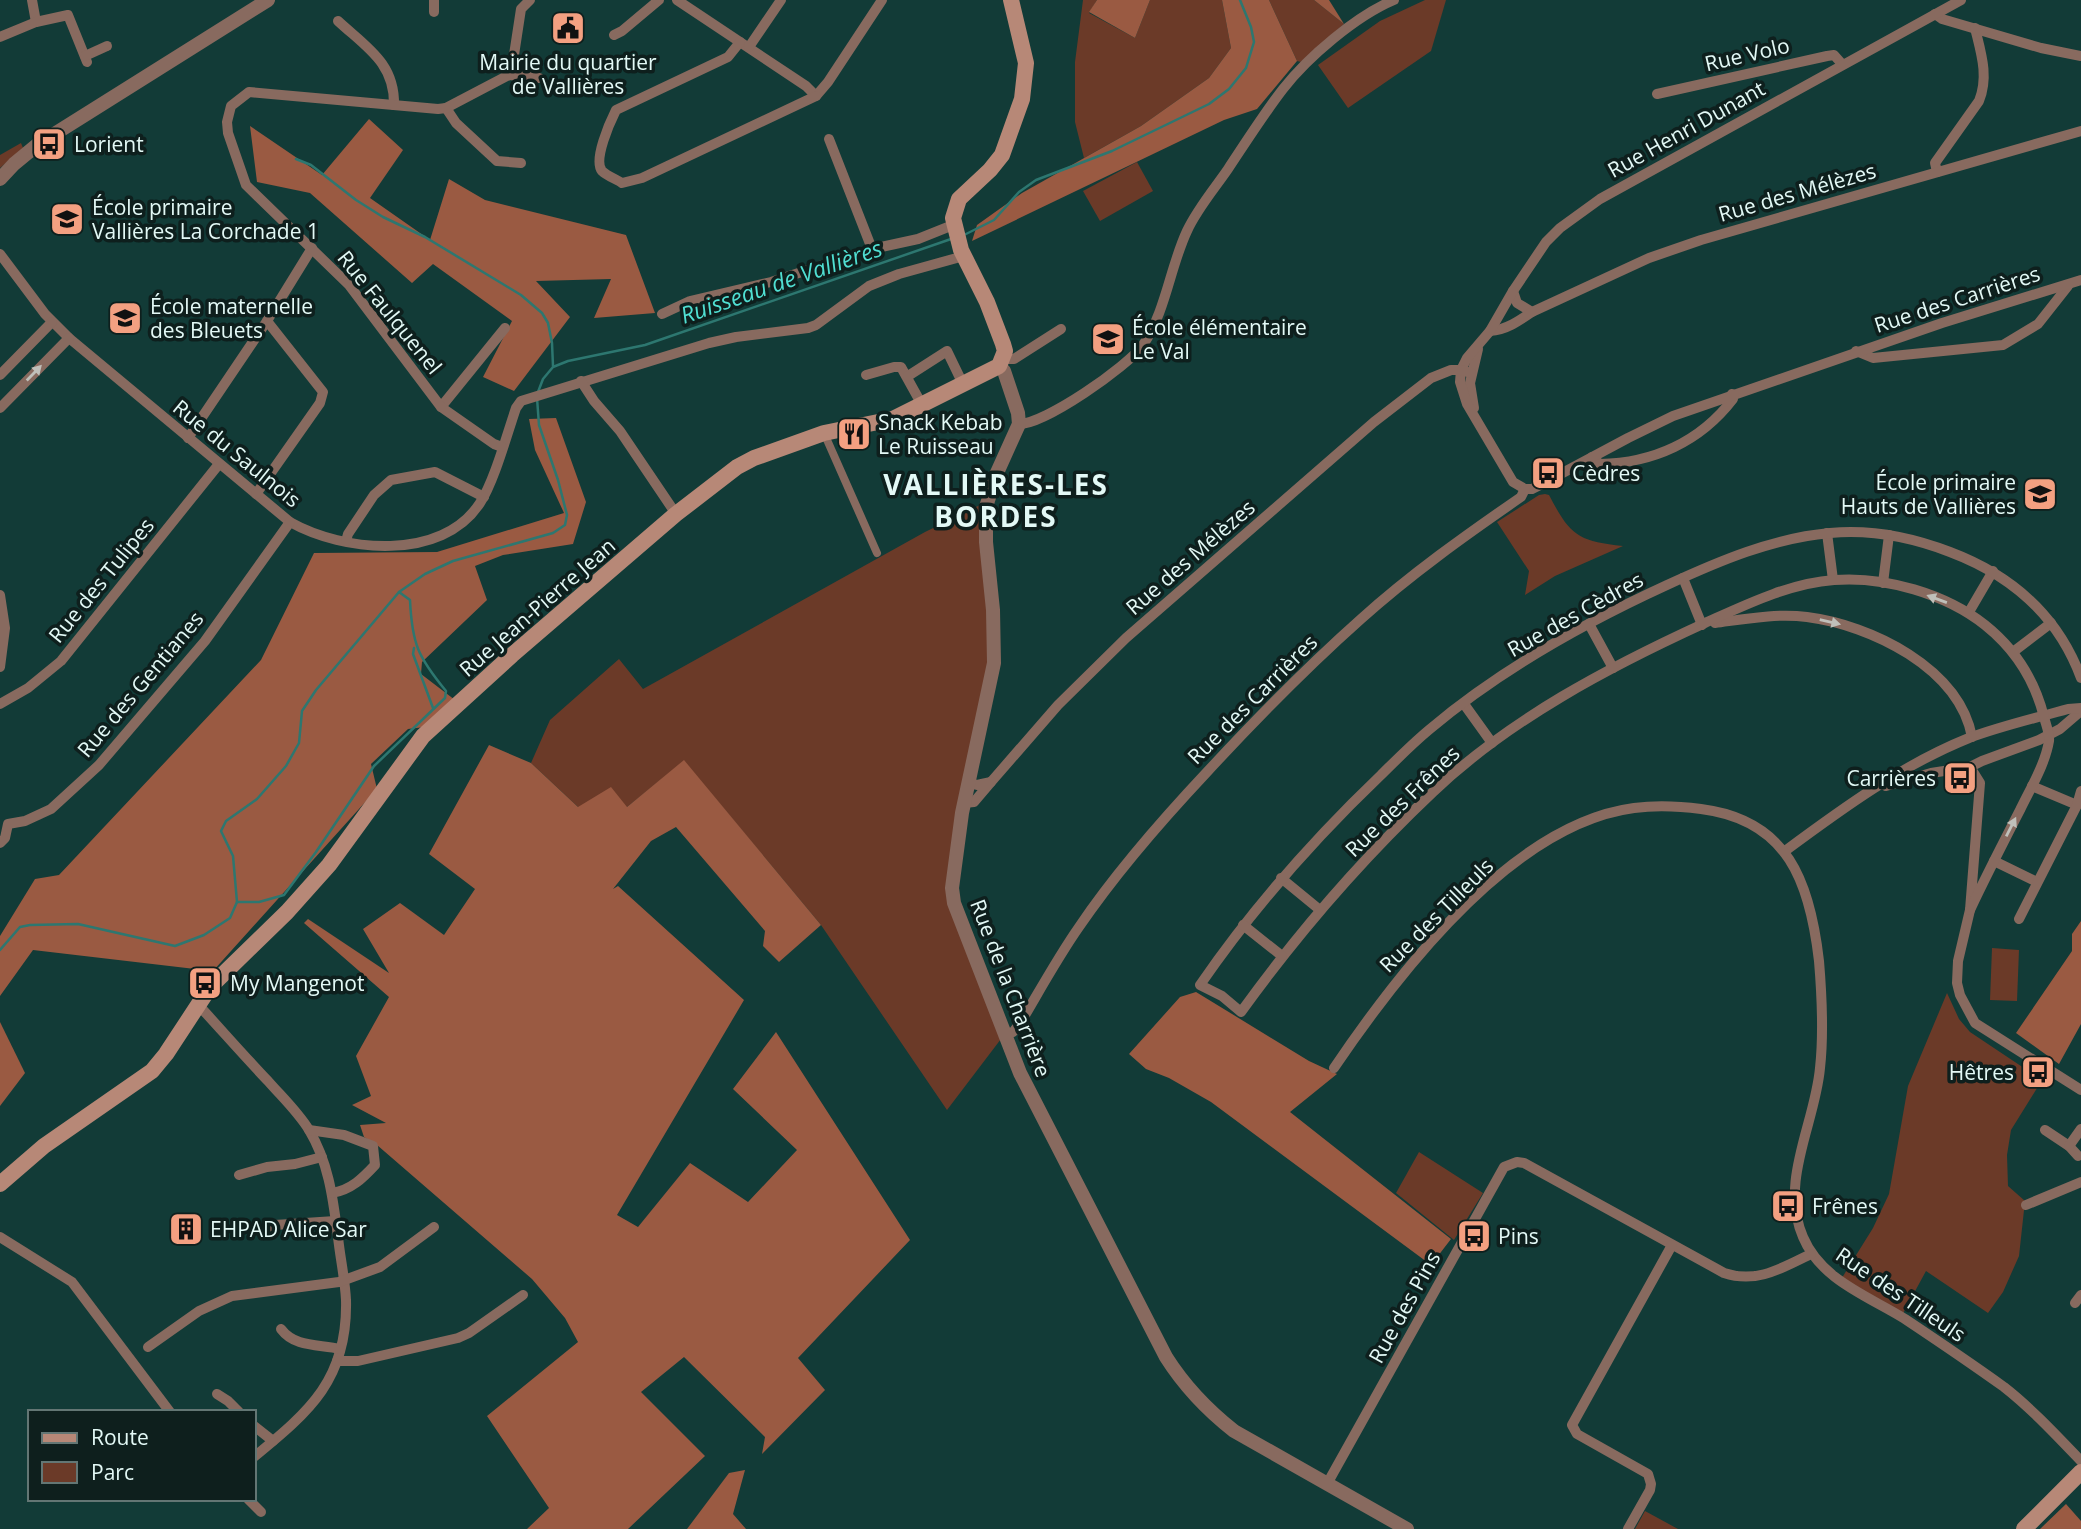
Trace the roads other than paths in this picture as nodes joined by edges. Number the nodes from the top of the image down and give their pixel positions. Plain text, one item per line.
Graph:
1 (32, 0) edge
2 (268, 0) edge
3 (659, 0) edge
4 (677, 0) edge
5 (781, 0) edge
6 (882, 0) edge
7 (1011, 0) edge
8 (1394, 0) edge
9 (1961, 0) edge
10 (528, 1) edge
11 (1946, 8) junction
12 (1935, 14) junction
13 (338, 21) dead end
14 (36, 22) junction
15 (1960, 23) junction
16 (1975, 28) junction
17 (614, 35) dead end
18 (0, 37) edge
19 (745, 45) junction
20 (107, 46) dead end
21 (2081, 56) edge
22 (1842, 64) junction
23 (509, 75) junction
24 (539, 78) dead end
25 (1657, 93) dead end
26 (816, 96) junction
27 (394, 105) junction
28 (446, 108) junction
29 (2081, 131) edge
30 (829, 139) dead end
31 (521, 163) dead end
32 (1937, 173) junction
33 (0, 179) edge
34 (954, 228) junction
35 (312, 248) junction
36 (872, 249) junction
37 (963, 253) junction
38 (0, 254) edge
39 (2076, 282) edge
40 (1513, 291) junction
41 (1502, 311) junction
42 (1532, 312) junction
43 (662, 314) dead end
44 (52, 321) junction
45 (267, 321) junction
46 (505, 328) dead end
47 (1060, 329) dead end
48 (1490, 331) junction
49 (69, 338) junction
50 (1856, 351) junction
51 (1001, 363) junction
52 (0, 375) edge
53 (866, 375) dead end
54 (908, 376) junction
55 (1466, 377) junction
56 (581, 381) junction
57 (962, 382) junction
58 (1732, 394) junction
59 (921, 403) junction
60 (441, 407) junction
61 (0, 408) edge
62 (1019, 424) junction
63 (824, 433) junction
64 (188, 438) junction
65 (502, 447) junction
66 (1592, 457) junction
67 (219, 464) junction
68 (1525, 489) junction
69 (256, 494) junction
70 (484, 497) junction
71 (676, 514) junction
72 (289, 522) junction
73 (1827, 533) junction
74 (1889, 534) junction
75 (346, 541) junction
76 (877, 553) dead end
77 (1993, 571) junction
78 (1683, 578) junction
79 (1833, 580) junction
80 (1883, 583) junction
81 (0, 595) edge
82 (1762, 599) junction
83 (1969, 612) junction
84 (1762, 617) junction
85 (2052, 623) junction
86 (1589, 624) junction
87 (1702, 625) junction
88 (2013, 652) junction
89 (0, 667) edge
90 (1613, 668) junction
91 (2081, 678) edge
92 (0, 704) edge
93 (1464, 704) junction
94 (2081, 710) edge
95 (2044, 716) junction
96 (2049, 735) junction
97 (1972, 737) junction
98 (1492, 743) junction
99 (1928, 757) junction
100 (1970, 767) junction
101 (1931, 773) junction
102 (990, 782) junction
103 (969, 783) junction
104 (2032, 786) junction
105 (1870, 792) junction
106 (2081, 792) edge
107 (964, 803) junction
108 (2077, 805) junction
109 (4, 823) edge
110 (0, 843) edge
111 (1785, 851) junction
112 (1994, 861) junction
113 (1980, 875) junction
114 (1281, 878) junction
115 (2037, 882) junction
116 (1320, 910) junction
117 (2019, 919) dead end
118 (1243, 925) junction
119 (1282, 956) junction
120 (197, 1006) junction
121 (1241, 1012) joint
122 (1004, 1035) junction
123 (1334, 1068) dead end
124 (2081, 1090) edge
125 (2081, 1129) edge
126 (309, 1130) junction
127 (2045, 1130) dead end
128 (2069, 1146) junction
129 (2078, 1156) dead end
130 (322, 1157) junction
131 (239, 1175) dead end
132 (2081, 1182) edge
133 (0, 1184) edge
134 (332, 1193) junction
135 (2026, 1205) dead end
136 (335, 1221) junction
137 (434, 1227) dead end
138 (264, 1228) dead end
139 (0, 1237) edge
140 (1672, 1245) junction
141 (1811, 1254) junction
142 (344, 1280) junction
143 (523, 1295) dead end
144 (281, 1329) dead end
145 (148, 1347) dead end
146 (340, 1349) junction
147 (337, 1361) junction
148 (217, 1394) dead end
149 (168, 1410) edge
150 (237, 1410) edge
151 (256, 1428) edge
152 (273, 1441) junction
153 (256, 1455) edge
154 (2081, 1461) edge
155 (2081, 1472) edge
156 (1326, 1484) junction
157 (250, 1501) edge
158 (261, 1512) dead end
159 (1407, 1529) edge
160 (1628, 1529) edge
161 (2024, 1529) edge

1 - 14 street
2 - 33 street
3 - 17 street
4 - 19 street
5 - 19 street
6 - 26 street
7 - 34 main road
8 - 62 street
9 - 11 street, Rue Henri Dunant
10 - 23 street
11 - 12 street, Rue Henri Dunant
11 - 15 street
12 - 15 street
12 - 22 street, Rue Henri Dunant
13 - 27 street
14 - 18 street
14 - 20 street
15 - 16 street
16 - 21 street
16 - 32 street
19 - 26 street
19 - 26 street
22 - 25 street, Rue Volo
22 - 40 street, Rue Henri Dunant
23 - 24 street
23 - 28 street
27 - 28 street
27 - 35 street, Rue Faulquenel
28 - 31 street
29 - 32 street, Rue des Mélèzes
30 - 36 street
32 - 42 street, Rue des Mélèzes
34 - 36 street
34 - 37 main road
35 - 45 street
35 - 60 street, Rue Faulquenel
36 - 43 street
37 - 51 main road
37 - 56 street
38 - 44 street, Rue du Saulnois
39 - 50 street, Rue des Carrières
39 - 50 street, Rue des Carrières
40 - 41 street, Rue Henri Dunant
40 - 42 street
41 - 42 street, Rue des Mélèzes
41 - 48 street, Rue Henri Dunant
42 - 48 street, Rue des Mélèzes
44 - 49 street, Rue du Saulnois
44 - 52 street
45 - 64 street
45 - 69 street
46 - 60 street, Rue Faulquenel
47 - 51 street
48 - 55 street, Rue Henri Dunant
61 -> 49 street
49 - 64 street, Rue du Saulnois
50 - 58 street, Rue des Carrières
51 - 57 main road, Rue Jean-Pierre Jean
51 - 62 street
53 - 54 street
54 - 57 street
54 - 59 street
55 - 68 street
55 - 102 street, Rue des Mélèzes
56 - 65 street, Rue du Saulnois
56 - 71 street
57 - 59 main road, Rue Jean-Pierre Jean
58 - 66 street, Rue des Carrières
58 - 66 street
59 - 63 main road, Rue Jean-Pierre Jean
60 - 65 street, Rue Faulquenel
62 - 103 street, Rue de la Charrière
63 - 71 main road, Rue Jean-Pierre Jean
63 - 76 street
64 - 67 street, Rue du Saulnois
65 - 70 street, Rue du Saulnois
66 - 68 street, Rue des Carrières
67 - 69 street, Rue du Saulnois
67 - 92 street, Rue des Tulipes
68 - 122 street, Rue des Carrières
69 - 72 street, Rue du Saulnois
70 - 75 street, Rue du Saulnois
70 - 75 street
71 - 120 main road, Rue Jean-Pierre Jean
72 - 75 street, Rue du Saulnois
72 - 109 street, Rue des Gentianes
73 - 74 street, Rue des Cèdres
73 - 78 street, Rue des Cèdres
73 - 79 street
74 - 77 street, Rue des Cèdres
74 - 80 street
77 - 83 street
77 - 85 street, Rue des Cèdres
78 - 86 street, Rue des Cèdres
78 - 87 street
79 - 80 street, Rue des Frênes
79 - 82 street, Rue des Frênes
83 -> 80 street, Rue des Frênes
81 - 89 street
82 - 84 street
82 - 87 street, Rue des Frênes
83 - 88 street, Rue des Frênes
84 - 87 street, Rue des Frênes
84 -> 97 street, Rue des Frênes
85 - 88 street
85 - 91 street, Rue des Cèdres
86 - 90 street
86 - 93 street, Rue des Cèdres
87 - 90 street, Rue des Frênes
88 - 95 street, Rue des Frênes
90 - 98 street, Rue des Frênes
93 - 98 street
93 - 114 street, Rue des Cèdres
94 - 95 street
94 - 96 street
95 - 96 street, Rue des Frênes
95 - 97 street
96 - 100 street
96 - 104 street
97 - 99 street
98 - 116 street, Rue des Frênes
99 - 101 street
99 - 105 street
100 - 101 street
100 - 113 street
101 - 105 street
102 - 103 street
102 - 107 street, Rue des Mélèzes
103 - 107 street, Rue de la Charrière
104 - 108 street
112 -> 104 street
105 - 111 street
106 - 108 street
107 - 122 street, Rue de la Charrière
108 - 115 street
109 - 110 street, Rue des Gentianes
111 - 123 street, Rue des Tilleuls
111 - 141 street, Rue des Tilleuls
112 - 113 street
112 - 115 street
113 - 124 street
114 - 116 street
114 - 118 street, Rue des Cèdres
115 - 117 street
116 - 119 street, Rue des Frênes
118 - 119 street
118 - 121 street, Rue des Cèdres
119 - 121 street, Rue des Frênes
120 - 126 street
120 - 133 main road, Rue Jean-Pierre Jean
122 - 156 street, Rue de la Charrière
125 - 128 street
126 - 130 street
126 - 134 street
127 - 128 street
128 - 129 street
130 - 131 street
130 - 134 street
132 - 135 street
134 - 136 street
136 - 138 street
136 - 142 street
137 - 142 street
139 - 149 street
140 - 141 street, Rue des Pins
140 - 156 street, Rue des Pins
140 - 160 street
141 - 154 street, Rue des Tilleuls
142 - 145 street
142 - 146 street
143 - 147 street
144 - 146 street
146 - 147 street
147 - 152 street
148 - 150 street
151 - 152 street
152 - 153 street
155 - 161 main road
156 - 159 street, Rue de la Charrière
157 - 158 street

